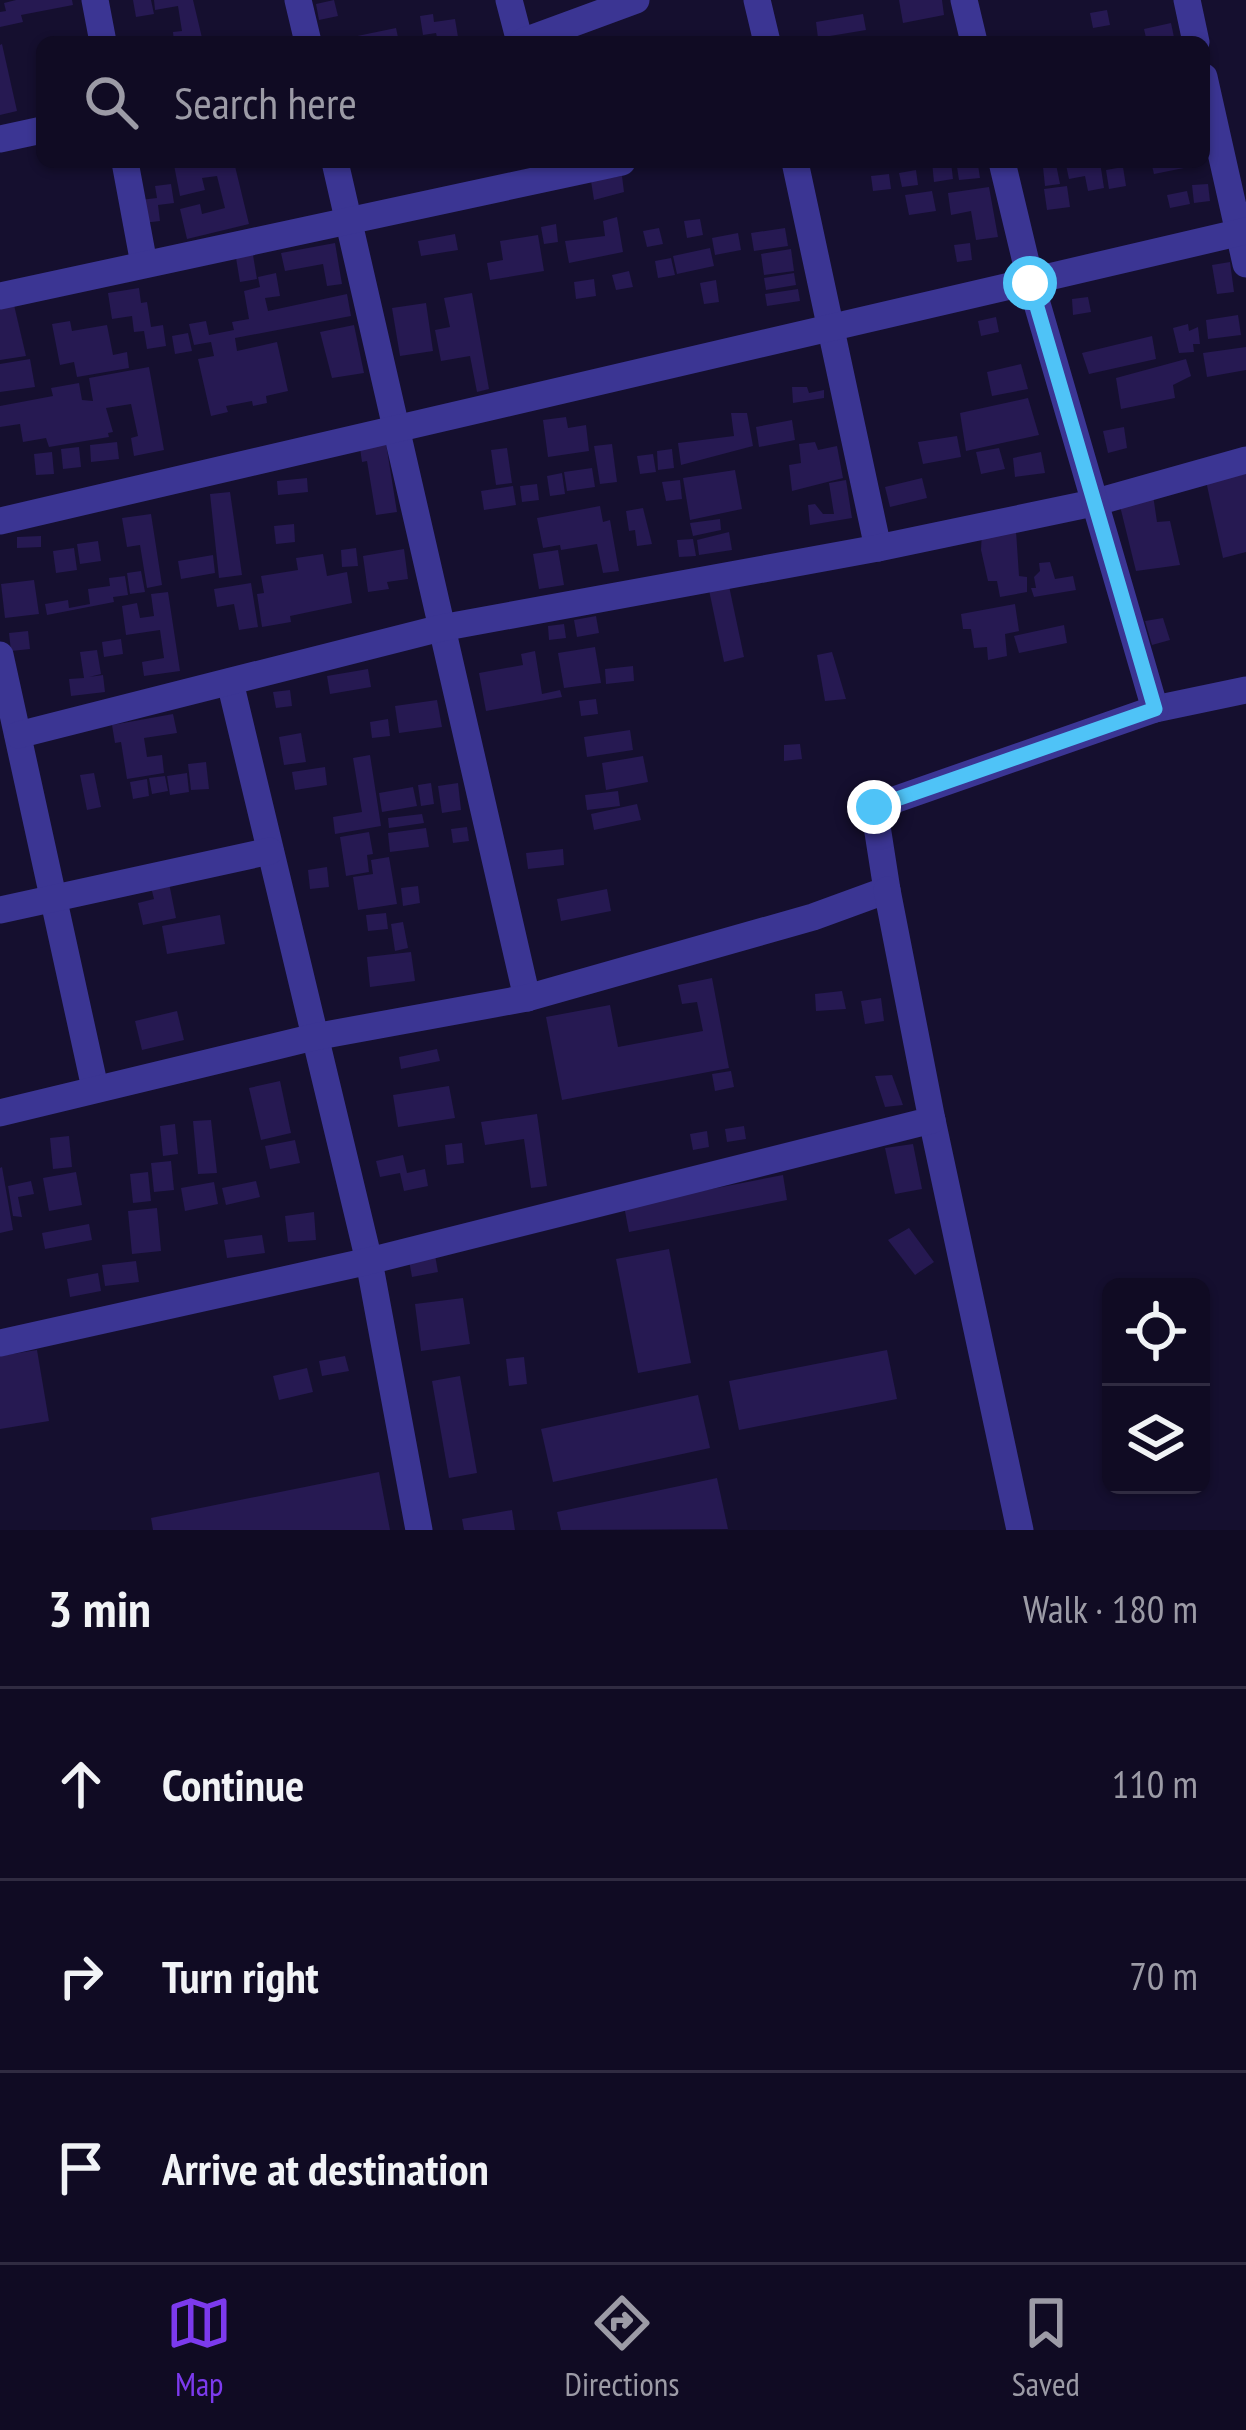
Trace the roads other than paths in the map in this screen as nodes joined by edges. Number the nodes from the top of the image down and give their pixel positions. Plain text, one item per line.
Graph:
1 (95, 0) edge
2 (298, 0) edge
3 (509, 0) edge
4 (636, 0) edge
5 (757, 0) edge
6 (964, 0) edge
7 (1187, 0) edge
8 (102, 36) edge
9 (307, 36) edge
10 (519, 36) edge
11 (537, 36) edge
12 (766, 36) edge
13 (973, 36) edge
14 (1195, 36) edge
15 (1210, 101) edge
16 (36, 131) edge
17 (0, 139) edge
18 (126, 168) edge
19 (336, 168) edge
20 (566, 168) edge
21 (795, 168) edge
22 (1003, 168) edge
23 (348, 218) junction
24 (1242, 232) edge
25 (144, 264) junction
26 (1246, 264) edge
27 (1030, 283) junction
28 (0, 296) edge
29 (833, 328) junction
30 (396, 429) junction
31 (1246, 460) edge
32 (1093, 503) junction
33 (0, 521) edge
34 (878, 548) junction
35 (441, 628) junction
36 (0, 655) edge
37 (230, 682) junction
38 (1246, 690) edge
39 (1155, 709) junction
40 (18, 735) junction
41 (271, 851) junction
42 (887, 890) junction
43 (55, 900) junction
44 (0, 910) edge
45 (527, 998) junction
46 (314, 1037) junction
47 (95, 1088) junction
48 (0, 1113) edge
49 (932, 1120) junction
50 (369, 1261) junction
51 (0, 1343) edge
52 (419, 1530) edge
53 (1020, 1530) edge

1 - 8 street
2 - 9 street
3 - 10 street
4 - 11 street
5 - 12 street
6 - 13 street
7 - 14 street
15 - 24 street
16 - 17 street
18 - 25 street
19 - 23 street
20 - 23 street
21 - 29 street
22 - 27 street
23 - 25 street
23 - 30 street
24 - 26 street
24 - 27 street
25 - 28 street
27 - 29 street
27 - 32 street
29 - 30 street
29 - 34 street
30 - 33 street
30 - 35 street
31 - 32 street
32 - 34 street
32 - 39 street
34 - 35 street
35 - 37 street
35 - 45 street
36 - 40 street
37 - 40 street
37 - 41 street
38 - 39 street
39 - 42 street
40 - 43 street
41 - 43 street
41 - 46 street
42 - 45 street
42 - 49 street
43 - 44 street
43 - 47 street
45 - 46 street
46 - 47 street
46 - 50 street
47 - 48 street
49 - 50 street
49 - 53 street
50 - 51 street
50 - 52 street

